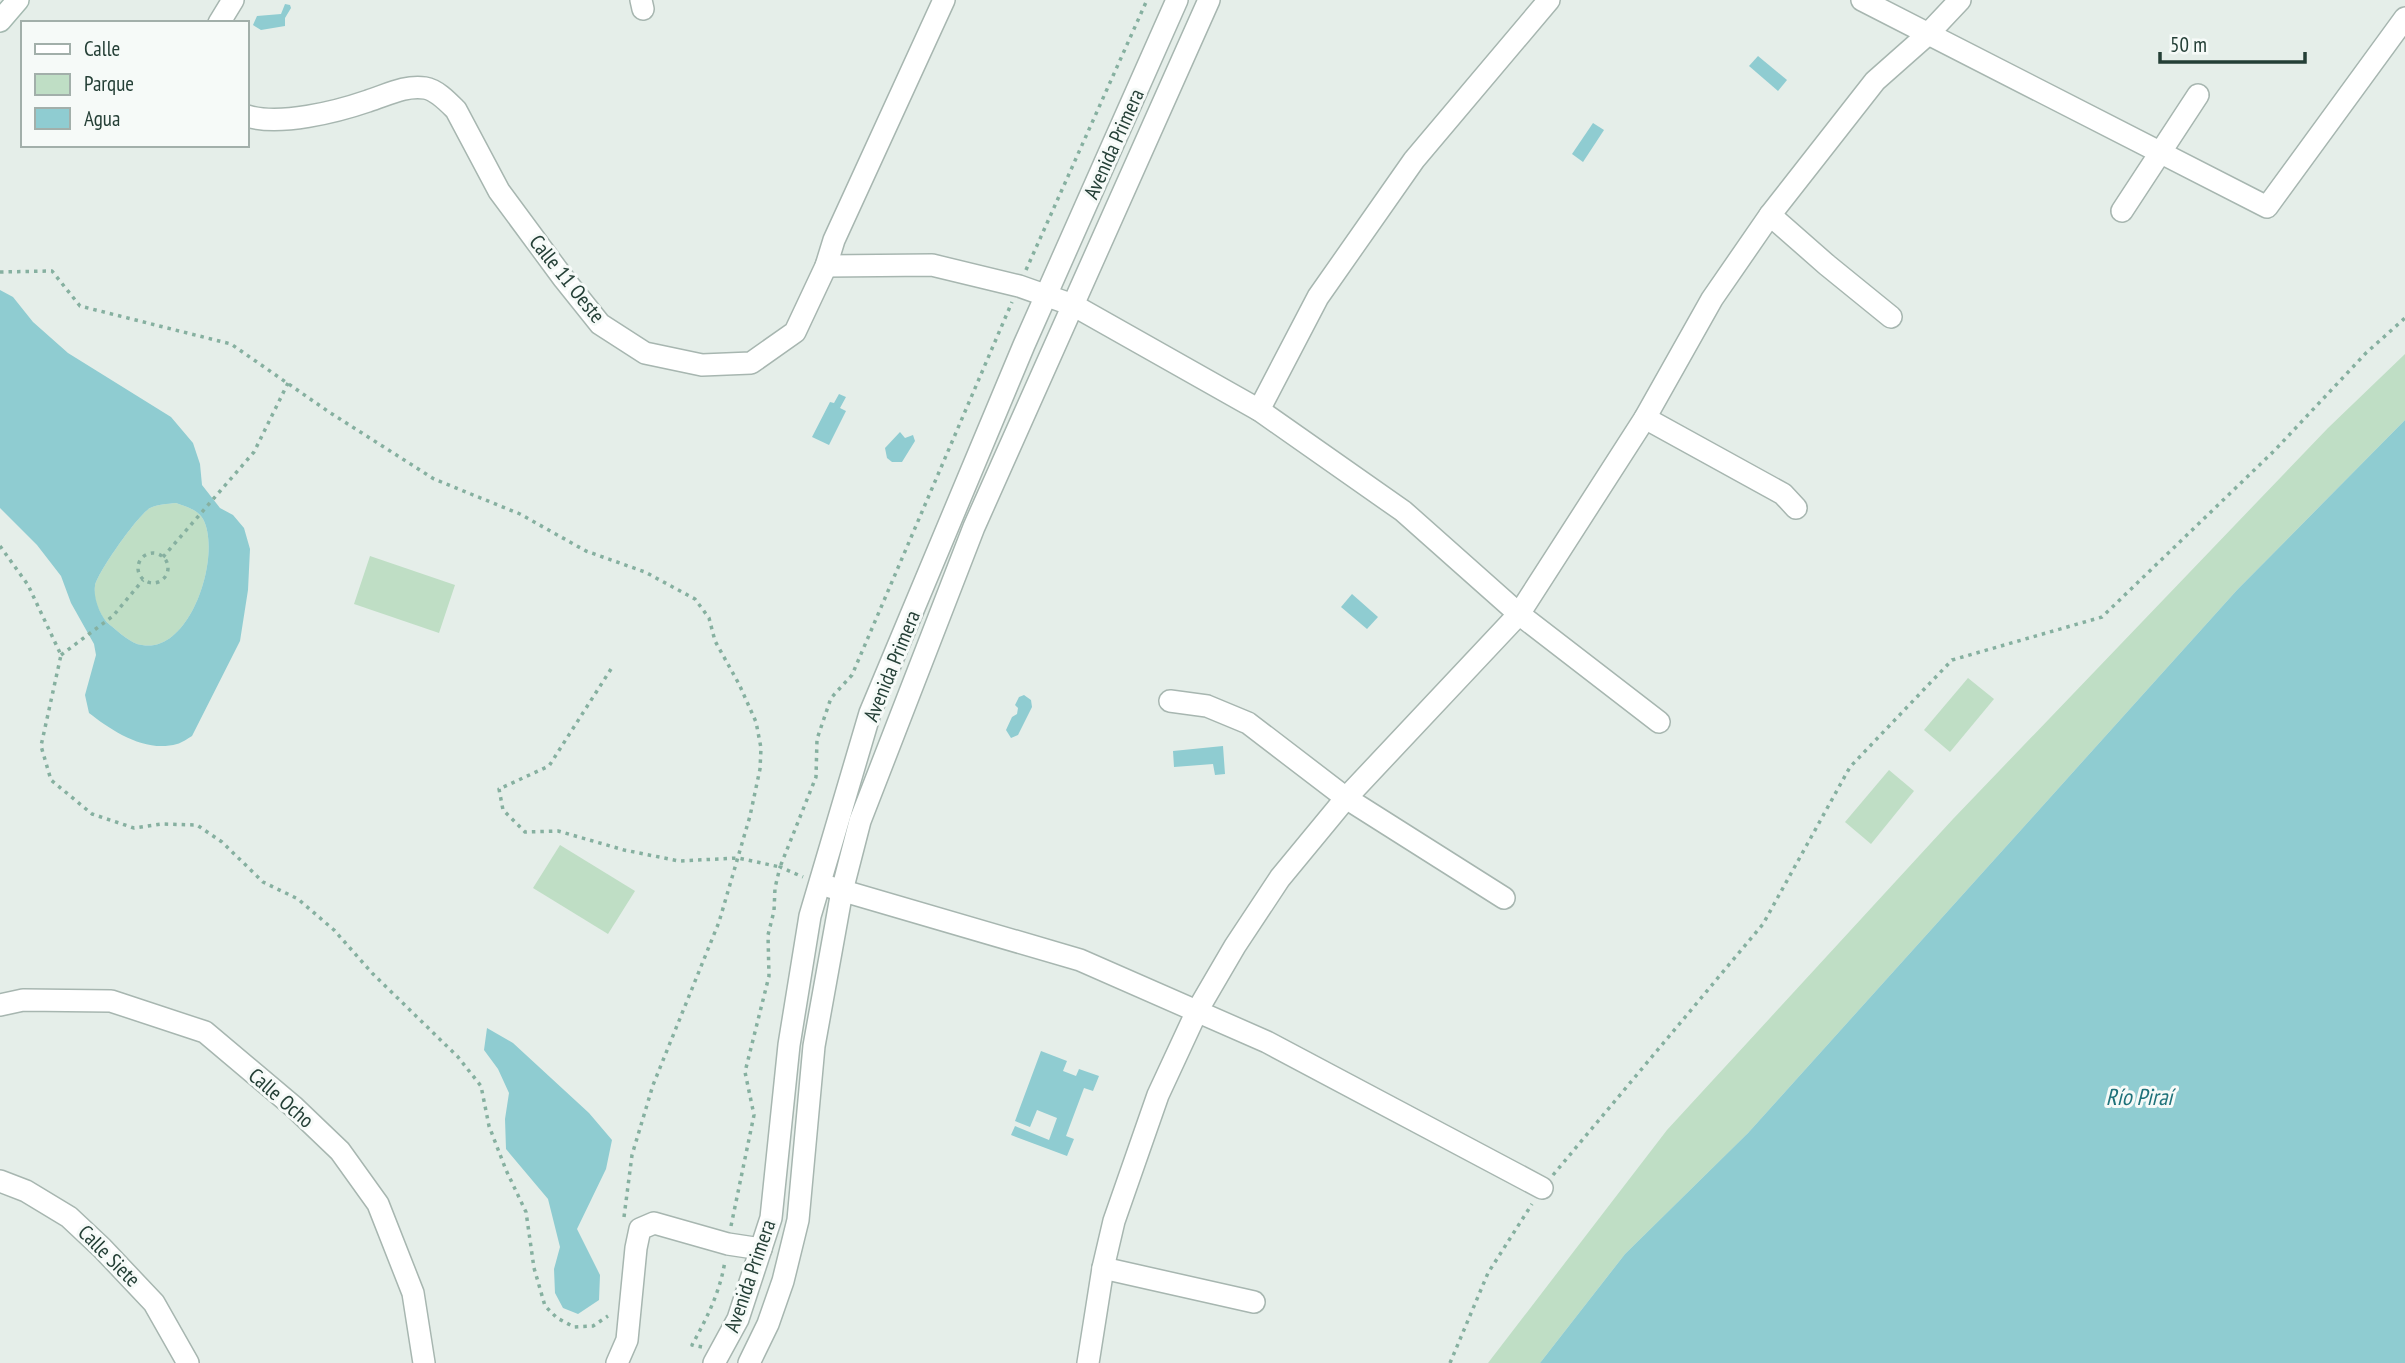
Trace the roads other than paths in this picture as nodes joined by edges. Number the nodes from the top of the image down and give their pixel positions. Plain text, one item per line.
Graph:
1 (18, 0) edge
2 (233, 0) edge
3 (944, 0) edge
4 (1177, 0) edge
5 (1209, 0) edge
6 (1549, 0) edge
7 (1862, 0) edge
8 (1960, 0) edge
9 (2405, 18) edge
10 (0, 21) edge
11 (220, 21) edge
12 (1927, 34) junction
13 (2198, 95) dead end
14 (248, 116) edge
15 (2160, 152) junction
16 (2122, 211) dead end
17 (1770, 215) junction
18 (826, 266) junction
19 (1047, 296) junction
20 (1073, 305) junction
21 (1891, 317) dead end
22 (1259, 410) junction
23 (1645, 418) junction
24 (1796, 508) dead end
25 (1519, 614) junction
26 (1170, 701) dead end
27 (1659, 722) dead end
28 (1346, 798) junction
29 (818, 884) junction
30 (842, 891) junction
31 (1504, 898) dead end
32 (0, 1005) edge
33 (1197, 1011) junction
34 (0, 1181) edge
35 (1542, 1188) road end
36 (761, 1249) junction
37 (1103, 1268) junction
38 (1254, 1302) dead end
39 (718, 1357) edge
40 (188, 1363) edge
41 (424, 1363) edge
42 (617, 1363) edge
43 (749, 1363) edge
44 (1088, 1363) edge

1 - 10 street
2 - 11 street
3 - 18 street, Calle 11 Oeste
4 - 19 street, Avenida Primera
5 - 20 street, Avenida Primera
6 - 22 street
7 - 12 street
8 - 12 street
9 - 15 street
12 - 15 street
12 - 17 street
13 - 15 street
14 - 18 street, Calle 11 Oeste
15 - 16 street
17 - 21 street
17 - 23 street
18 - 19 street
19 - 20 street
19 - 29 street, Avenida Primera
20 - 22 street
20 - 30 street, Avenida Primera
22 - 25 street
23 - 24 street
23 - 25 street
25 - 27 street
25 - 28 street
26 - 28 street
28 - 31 street
28 - 33 street
29 - 30 street
29 - 36 street, Avenida Primera
30 - 33 street
30 - 43 street, Avenida Primera
32 - 41 street, Calle Ocho
33 - 35 street
33 - 37 street
34 - 40 street, Calle Siete
36 - 39 street, Avenida Primera
36 - 42 street
37 - 38 street
37 - 44 street

